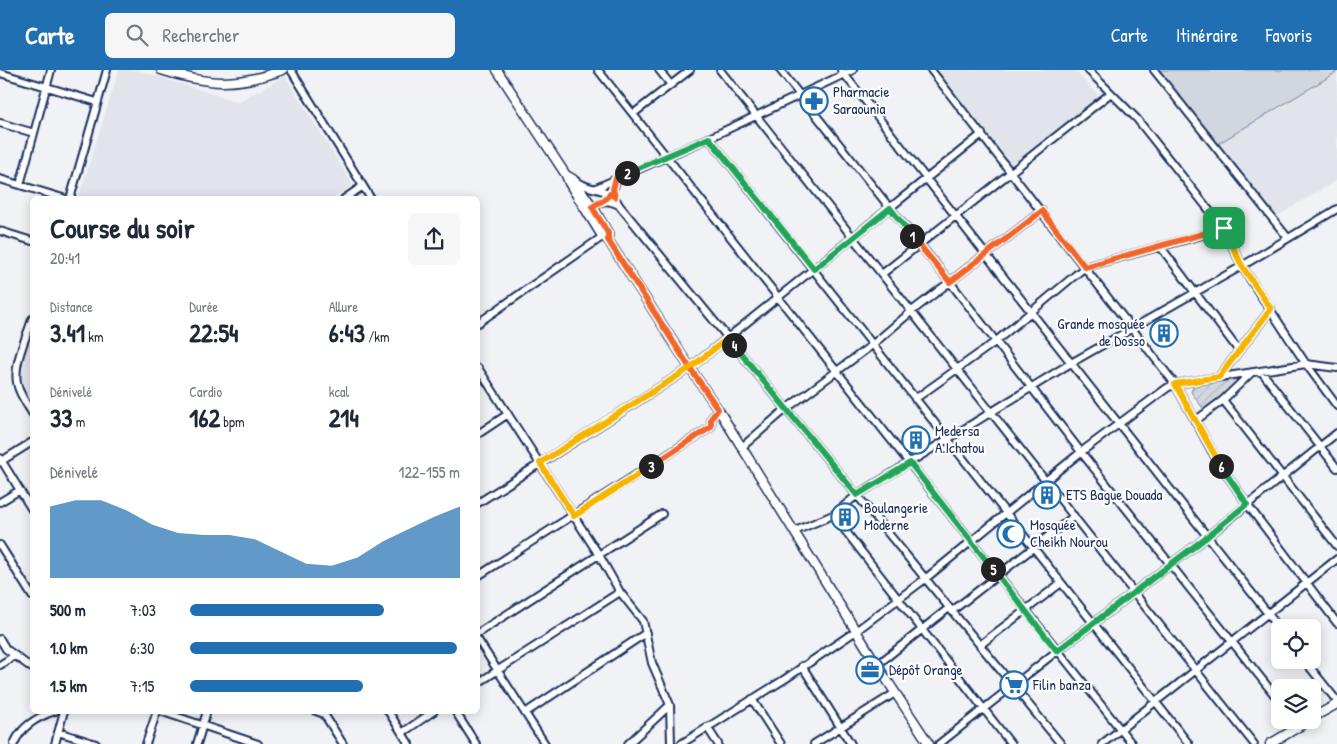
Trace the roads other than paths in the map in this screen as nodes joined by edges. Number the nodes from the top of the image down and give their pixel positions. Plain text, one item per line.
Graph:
1 (51, 70) edge
2 (107, 70) edge
3 (161, 70) edge
4 (283, 70) edge
5 (292, 70) edge
6 (598, 70) edge
7 (659, 70) edge
8 (690, 70) edge
9 (720, 70) edge
10 (780, 70) edge
11 (854, 70) edge
12 (931, 70) edge
13 (1088, 70) edge
14 (1154, 70) edge
15 (500, 71) edge
16 (843, 72) edge
17 (0, 73) edge
18 (671, 85) junction
19 (46, 87) junction
20 (1111, 93) junction
21 (800, 95) junction
22 (97, 102) junction
23 (633, 114) junction
24 (757, 116) junction
25 (0, 123) edge
26 (34, 133) junction
27 (982, 134) junction
28 (709, 138) junction
29 (665, 157) junction
30 (1011, 172) junction
31 (570, 177) junction
32 (616, 178) junction
33 (0, 179) edge
34 (927, 179) junction
35 (20, 185) junction
36 (363, 186) junction
37 (595, 188) junction
38 (613, 193) junction
39 (580, 195) junction
40 (56, 196) edge
41 (71, 196) edge
42 (348, 196) edge
43 (369, 196) edge
44 (604, 200) junction
45 (619, 205) junction
46 (890, 208) junction
47 (590, 209) junction
48 (1337, 209) edge
49 (1042, 211) junction
50 (956, 216) junction
51 (1224, 228) junction
52 (0, 231) edge
53 (606, 237) junction
54 (853, 238) junction
55 (1288, 238) junction
56 (30, 241) edge
57 (919, 245) junction
58 (1160, 246) junction
59 (986, 254) junction
60 (1242, 266) junction
61 (1085, 267) junction
62 (814, 269) junction
63 (882, 274) junction
64 (950, 282) junction
65 (1194, 293) junction
66 (778, 298) junction
67 (1271, 309) junction
68 (912, 311) junction
69 (1032, 312) junction
70 (480, 322) edge
71 (30, 324) edge
72 (1133, 328) junction
73 (728, 338) junction
74 (995, 342) junction
75 (872, 345) junction
76 (1239, 351) junction
77 (1071, 363) junction
78 (1306, 364) junction
79 (690, 368) junction
80 (957, 368) junction
81 (1337, 368) edge
82 (836, 371) junction
83 (1261, 371) junction
84 (1252, 372) junction
85 (480, 376) edge
86 (1219, 377) junction
87 (1175, 384) junction
88 (1031, 388) junction
89 (915, 399) junction
90 (1223, 400) junction
91 (1337, 406) edge
92 (718, 409) junction
93 (786, 409) junction
94 (30, 410) edge
95 (991, 412) junction
96 (508, 414) junction
97 (1195, 421) junction
98 (1119, 424) junction
99 (480, 433) edge
100 (1337, 433) edge
101 (947, 440) junction
102 (30, 443) edge
103 (1321, 445) junction
104 (742, 447) junction
105 (1081, 452) junction
106 (1, 461) edge
107 (540, 463) junction
108 (910, 463) junction
109 (1337, 468) edge
110 (1282, 476) junction
111 (1045, 481) junction
112 (20, 490) junction
113 (857, 495) junction
114 (0, 502) edge
115 (480, 502) edge
116 (1247, 504) junction
117 (30, 507) edge
118 (1004, 513) junction
119 (662, 514) dead end
120 (832, 515) junction
121 (574, 516) junction
122 (1074, 516) junction
123 (795, 531) junction
124 (1208, 536) junction
125 (971, 542) junction
126 (0, 545) edge
127 (1337, 546) edge
128 (1032, 547) junction
129 (599, 555) junction
130 (1337, 560) edge
131 (1171, 564) junction
132 (480, 575) edge
133 (998, 575) junction
134 (925, 579) junction
135 (1061, 583) junction
136 (1307, 584) junction
137 (620, 592) junction
138 (1135, 592) junction
139 (30, 593) edge
140 (898, 600) junction
141 (951, 610) junction
142 (1026, 610) junction
143 (1268, 614) junction
144 (1272, 619) edge
145 (1093, 623) junction
146 (1337, 623) edge
147 (922, 630) junction
148 (856, 631) junction
149 (480, 632) edge
150 (646, 633) junction
151 (0, 639) edge
152 (1232, 642) junction
153 (480, 643) edge
154 (980, 645) junction
155 (1057, 651) junction
156 (14, 656) junction
157 (0, 665) edge
158 (877, 665) junction
159 (802, 666) junction
160 (30, 667) edge
161 (1311, 669) edge
162 (498, 670) junction
163 (1196, 670) junction
164 (480, 682) edge
165 (1012, 685) junction
166 (1271, 691) edge
167 (895, 693) junction
168 (752, 699) junction
169 (1156, 702) junction
170 (1337, 703) edge
171 (670, 705) junction
172 (983, 709) junction
173 (525, 713) junction
174 (1321, 713) edge
175 (46, 714) edge
176 (63, 714) edge
177 (157, 714) edge
178 (167, 714) edge
179 (206, 714) edge
180 (328, 714) edge
181 (390, 714) edge
182 (430, 714) edge
183 (458, 714) edge
184 (203, 726) junction
185 (707, 727) junction
186 (840, 727) junction
187 (1289, 729) edge
188 (1121, 730) junction
189 (58, 732) junction
190 (402, 733) junction
191 (14, 744) edge
192 (55, 744) edge
193 (96, 744) edge
194 (146, 744) edge
195 (197, 744) edge
196 (258, 744) edge
197 (343, 744) edge
198 (409, 744) edge
199 (476, 744) edge
200 (544, 744) edge
201 (628, 744) edge
202 (671, 744) edge
203 (680, 744) edge
204 (718, 744) edge
205 (781, 744) edge
206 (814, 744) edge
207 (851, 744) edge
208 (929, 744) edge
209 (939, 744) edge
210 (1011, 744) edge
211 (1061, 744) edge
212 (1102, 744) edge
213 (1132, 744) edge
214 (1188, 744) edge
215 (1254, 744) edge
216 (1270, 744) edge

1 - 19 street
2 - 22 street
3 - 4 main road
5 - 36 street
6 - 23 street
7 - 18 street
8 - 18 street
9 - 24 street
10 - 21 street
11 - 16 street
12 - 27 street
13 - 20 street
14 - 55 street
15 - 31 main road
16 - 21 street
16 - 34 street
17 - 19 street
18 - 23 street
19 - 22 street
19 - 26 street
20 - 30 street
20 - 51 street
21 - 24 street
21 - 46 street
22 - 41 street
23 - 29 street
24 - 28 street
24 - 54 street
25 - 26 street
26 - 35 street
27 - 30 street
27 - 34 street
28 - 29 street
28 - 62 street
29 - 32 street
29 - 66 street
30 - 49 street
30 - 50 street
31 - 37 street
31 - 39 main road
32 - 37 street
32 - 38 street
33 - 35 street
34 - 46 street
34 - 50 street
35 - 40 street
36 - 42 street
36 - 43 street
37 - 38 street
37 - 39 street
38 - 44 street
38 - 45 street
39 - 47 main road
44 - 45 street
44 - 47 street
45 - 73 street
46 - 54 street
46 - 57 street
47 - 53 main road
48 - 55 street
49 - 59 street
49 - 61 street
50 - 57 street
50 - 59 street
51 - 58 street
51 - 60 street
52 - 56 street
53 - 70 street
53 - 79 main road
54 - 62 street
54 - 63 street
55 - 60 street
57 - 63 street
57 - 64 street
58 - 61 street
58 - 65 street
59 - 64 street
59 - 69 street
60 - 65 street
60 - 67 street
61 - 69 street
61 - 72 street
62 - 66 street
62 - 75 street
63 - 68 street
64 - 68 street
64 - 74 street
65 - 72 street
65 - 76 street
66 - 73 street
66 - 82 street
67 - 76 street
67 - 78 street
68 - 75 street
68 - 80 street
69 - 74 street
69 - 77 street
71 - 94 street
72 - 77 street
72 - 87 street
73 - 79 street
73 - 93 street
74 - 80 street
74 - 88 street
75 - 82 street
75 - 89 street
76 - 86 street
77 - 88 street
77 - 98 street
78 - 81 street
78 - 83 street
78 - 91 street
79 - 92 main road
79 - 107 street
80 - 89 street
80 - 95 street
82 - 93 street
82 - 108 street
83 - 84 street
83 - 103 street
84 - 86 street
84 - 90 street
85 - 96 street
86 - 87 street
87 - 97 street
87 - 98 street
88 - 95 street
88 - 105 street
89 - 101 street
90 - 97 street
90 - 110 street
92 - 104 main road
92 - 121 street
93 - 104 street
93 - 113 street
95 - 101 street
95 - 111 street
96 - 99 street
96 - 107 street
97 - 116 street
98 - 105 street
98 - 124 street
100 - 103 street
101 - 108 street
101 - 118 street
102 - 106 street
103 - 109 street
103 - 110 street
104 - 123 main road
105 - 111 street
105 - 131 street
106 - 112 street
107 - 115 street
107 - 121 street
108 - 113 street
108 - 125 street
110 - 116 street
110 - 127 street
111 - 118 street
111 - 122 street
112 - 114 street
112 - 117 street
113 - 120 street
113 - 134 street
116 - 124 street
116 - 136 street
118 - 125 street
118 - 128 street
119 - 129 street
120 - 123 street
120 - 140 street
121 - 129 street
121 - 132 street
122 - 128 street
122 - 138 street
123 - 148 main road
124 - 131 street
124 - 143 street
125 - 133 street
125 - 134 street
126 - 139 street
128 - 133 street
128 - 135 street
129 - 137 street
129 - 149 street
130 - 136 street
131 - 138 street
131 - 152 street
133 - 141 street
133 - 142 street
134 - 140 street
134 - 141 street
135 - 142 street
135 - 145 street
136 - 143 street
136 - 146 street
137 - 150 street
137 - 162 street
138 - 145 street
138 - 163 street
140 - 147 street
140 - 148 street
141 - 147 street
141 - 154 street
142 - 154 street
142 - 155 street
143 - 144 street
143 - 152 street
145 - 155 street
145 - 169 street
147 - 158 street
147 - 172 street
148 - 158 main road
148 - 159 street
150 - 171 street
150 - 173 street
151 - 156 street
152 - 163 street
152 - 166 street
153 - 162 street
154 - 165 street
155 - 165 street
155 - 188 street
156 - 157 street
156 - 160 street
158 - 167 main road
159 - 168 street
159 - 186 street
161 - 170 street
162 - 164 street
162 - 173 street
163 - 169 street
163 - 215 street
165 - 172 street
165 - 211 street
167 - 186 street
167 - 208 main road
168 - 185 street
168 - 205 street
169 - 188 street
169 - 214 street
170 - 174 main road
171 - 201 street
171 - 202 street
172 - 209 street
172 - 210 street
173 - 200 street
175 - 191 street
176 - 189 street
177 - 194 street
178 - 184 street
179 - 184 street
180 - 197 street
181 - 190 street
182 - 190 street
183 - 199 street
184 - 195 street
184 - 196 street
185 - 203 street
185 - 204 street
186 - 206 street
186 - 207 street
187 - 216 main road
188 - 212 street
188 - 213 street
189 - 192 street
189 - 193 street
190 - 198 street

